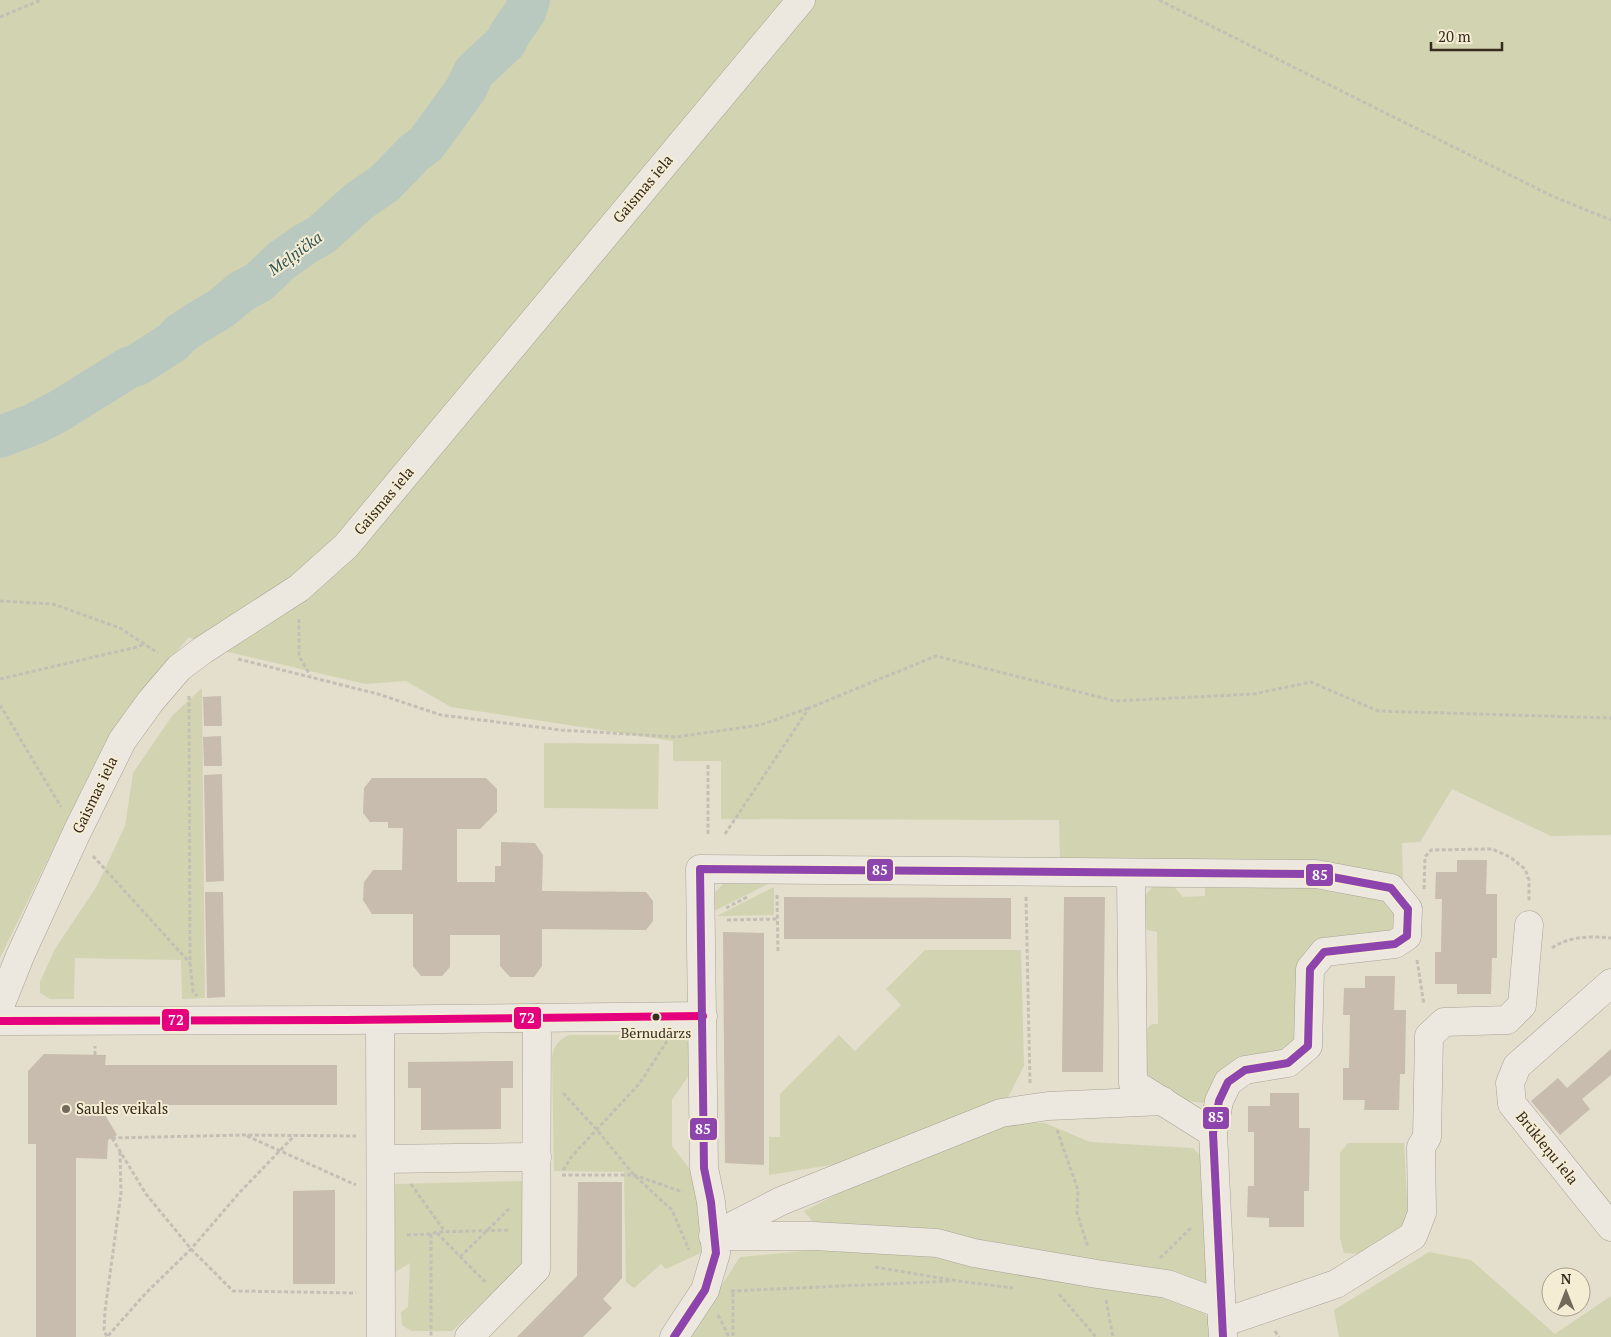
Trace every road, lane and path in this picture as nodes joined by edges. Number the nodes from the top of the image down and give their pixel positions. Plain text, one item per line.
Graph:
1 (41, 0) edge
2 (801, 0) edge
3 (1159, 0) edge
4 (0, 17) edge
5 (1611, 220) edge
6 (299, 588) junction
7 (0, 600) edge
8 (196, 656) junction
9 (310, 676) junction
10 (0, 679) edge
11 (0, 704) edge
12 (809, 708) junction
13 (1611, 718) edge
14 (708, 765) dead end
15 (64, 810) dead end
16 (708, 834) dead end
17 (725, 834) dead end
18 (100, 865) dead end
19 (777, 870) junction
20 (1025, 872) junction
21 (1131, 873) junction
22 (752, 895) dead end
23 (1408, 908) junction
24 (777, 919) junction
25 (701, 920) junction
26 (1528, 925) joint
27 (1407, 936) junction
28 (1611, 938) edge
29 (778, 952) dead end
30 (190, 963) junction
31 (1525, 968) junction
32 (1611, 982) edge
33 (0, 1006) edge
34 (693, 1016) junction
35 (537, 1018) junction
36 (215, 1020) junction
37 (380, 1020) junction
38 (0, 1021) edge
39 (1429, 1036) junction
40 (537, 1064) junction
41 (1162, 1101) junction
42 (1039, 1108) junction
43 (597, 1130) junction
44 (1213, 1133) junction
45 (244, 1135) junction
46 (296, 1135) junction
47 (280, 1150) junction
48 (120, 1152) junction
49 (385, 1152) junction
50 (537, 1169) junction
51 (634, 1175) junction
52 (381, 1196) junction
53 (711, 1202) junction
54 (1216, 1203) junction
55 (1611, 1227) edge
56 (537, 1229) junction
57 (487, 1230) junction
58 (437, 1232) junction
59 (445, 1232) junction
60 (431, 1234) junction
61 (381, 1236) junction
62 (706, 1248) junction
63 (191, 1249) junction
64 (460, 1257) junction
65 (874, 1267) dead end
66 (1097, 1274) junction
67 (1131, 1279) junction
68 (958, 1281) junction
69 (981, 1284) dead end
70 (705, 1290) junction
71 (381, 1293) junction
72 (1058, 1293) dead end
73 (505, 1302) junction
74 (1222, 1321) edge
75 (382, 1337) edge
76 (431, 1337) edge
77 (469, 1337) edge
78 (674, 1337) edge
79 (729, 1337) edge
80 (1096, 1337) edge
81 (1113, 1337) edge

1 - 4 path
2 - 6 street, Gaismas iela
3 - 5 path
6 - 8 street, Gaismas iela
6 - 9 path
7 - 10 path
8 - 9 path
8 - 30 path
8 - 33 street, Gaismas iela
9 - 12 path
11 - 15 path
12 - 13 path
12 - 17 path
14 - 16 path
18 - 30 path
19 - 20 street
19 - 24 path
19 - 25 street
20 - 21 street
20 - 42 path
21 - 23 street
21 - 41 street
22 - 25 path
23 - 26 path
23 - 27 street
24 - 25 path
24 - 29 path
25 - 34 street
26 - 31 street
27 - 39 path
27 - 44 street
28 - 31 path
30 - 36 path
31 - 39 street
32 - 55 street, Brūkleņu iela
34 - 35 street
34 - 43 path
34 - 53 street
35 - 37 street
35 - 40 street
36 - 37 street
36 - 38 street
37 - 49 street
39 - 74 street
40 - 43 path
40 - 50 street
41 - 42 street
41 - 44 street
42 - 62 street
42 - 66 path
43 - 51 path
43 - 51 path
44 - 54 street
45 - 46 path
45 - 47 path
45 - 48 path
46 - 47 path
46 - 49 path
47 - 52 path
47 - 63 path
48 - 63 path
48 - 63 path
49 - 50 street
49 - 52 street
49 - 59 path
50 - 56 street
50 - 57 path
51 - 53 path
51 - 62 path
52 - 61 street
53 - 62 street
54 - 67 path
54 - 74 street
56 - 57 path
56 - 73 street
57 - 59 path
57 - 64 path
58 - 59 path
58 - 60 path
58 - 64 path
60 - 61 path
60 - 76 path
61 - 71 street
62 - 66 street
62 - 70 street
63 - 71 path
64 - 73 path
65 - 68 path
66 - 67 street
66 - 81 path
67 - 74 street
68 - 69 path
68 - 70 path
70 - 78 street
70 - 79 path
71 - 75 street
72 - 80 path
73 - 77 street

